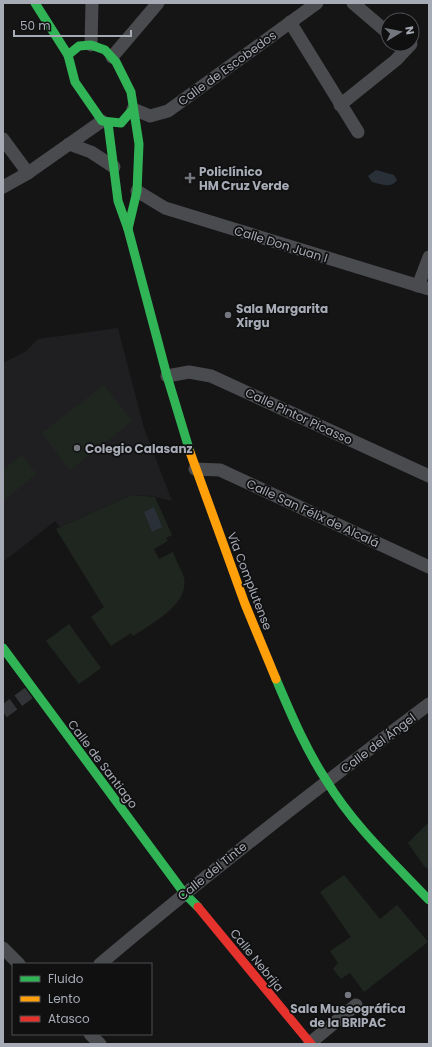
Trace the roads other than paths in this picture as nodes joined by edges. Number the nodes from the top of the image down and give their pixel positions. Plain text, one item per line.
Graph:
1 (35, 3) edge
2 (92, 3) edge
3 (158, 3) edge
4 (317, 3) edge
5 (353, 3) edge
6 (290, 22) junction
7 (380, 26) edge
8 (82, 44) junction
9 (402, 52) edge
10 (68, 55) junction
11 (112, 57) junction
12 (340, 105) junction
13 (133, 109) junction
14 (105, 122) junction
15 (358, 132) dead end
16 (3, 139) edge
17 (69, 144) junction
18 (114, 167) junction
19 (28, 173) junction
20 (5, 183) edge
21 (138, 191) junction
22 (128, 229) junction
23 (429, 257) edge
24 (424, 287) edge
25 (167, 376) junction
26 (194, 469) junction
27 (429, 476) edge
28 (429, 568) edge
29 (3, 648) edge
30 (429, 704) edge
31 (326, 781) junction
32 (184, 893) junction
33 (429, 900) edge
34 (3, 948) edge
35 (18, 963) edge
36 (101, 963) edge
37 (356, 1005) dead end
38 (91, 1035) edge
39 (100, 1044) edge
40 (311, 1044) edge

1 - 10 main road
2 - 8 street
3 - 11 street
4 - 6 street, Calle de Escobedos
5 - 7 street
6 - 12 street
6 - 13 street, Calle de Escobedos
8 - 10 main road
8 - 11 main road
9 - 12 street
10 - 14 main road
11 - 13 main road, Vía Complutense
12 - 15 street
13 - 14 main road
13 - 21 main road, Vía Complutense
14 - 17 street
14 - 18 main road, Vía Complutense
16 - 19 street
17 - 18 street
17 - 19 street
18 - 22 main road, Vía Complutense
19 - 20 street
21 - 22 main road, Vía Complutense
21 - 24 street, Calle Don Juan I
22 - 25 main road, Vía Complutense
23 - 24 street
25 - 26 main road, Vía Complutense
25 - 27 street, Calle Pintor Picasso
26 - 28 street, Calle San Félix de Alcalá
26 - 31 main road, Vía Complutense
29 - 32 main road, Calle de Santiago
30 - 31 street, Calle del Ángel
31 - 32 street, Calle del Tinte
31 - 33 main road, Vía Complutense
32 - 36 street, Calle del Tinte
32 - 40 main road, Calle Nebrija
34 - 35 street
37 - 40 street
38 - 39 street

